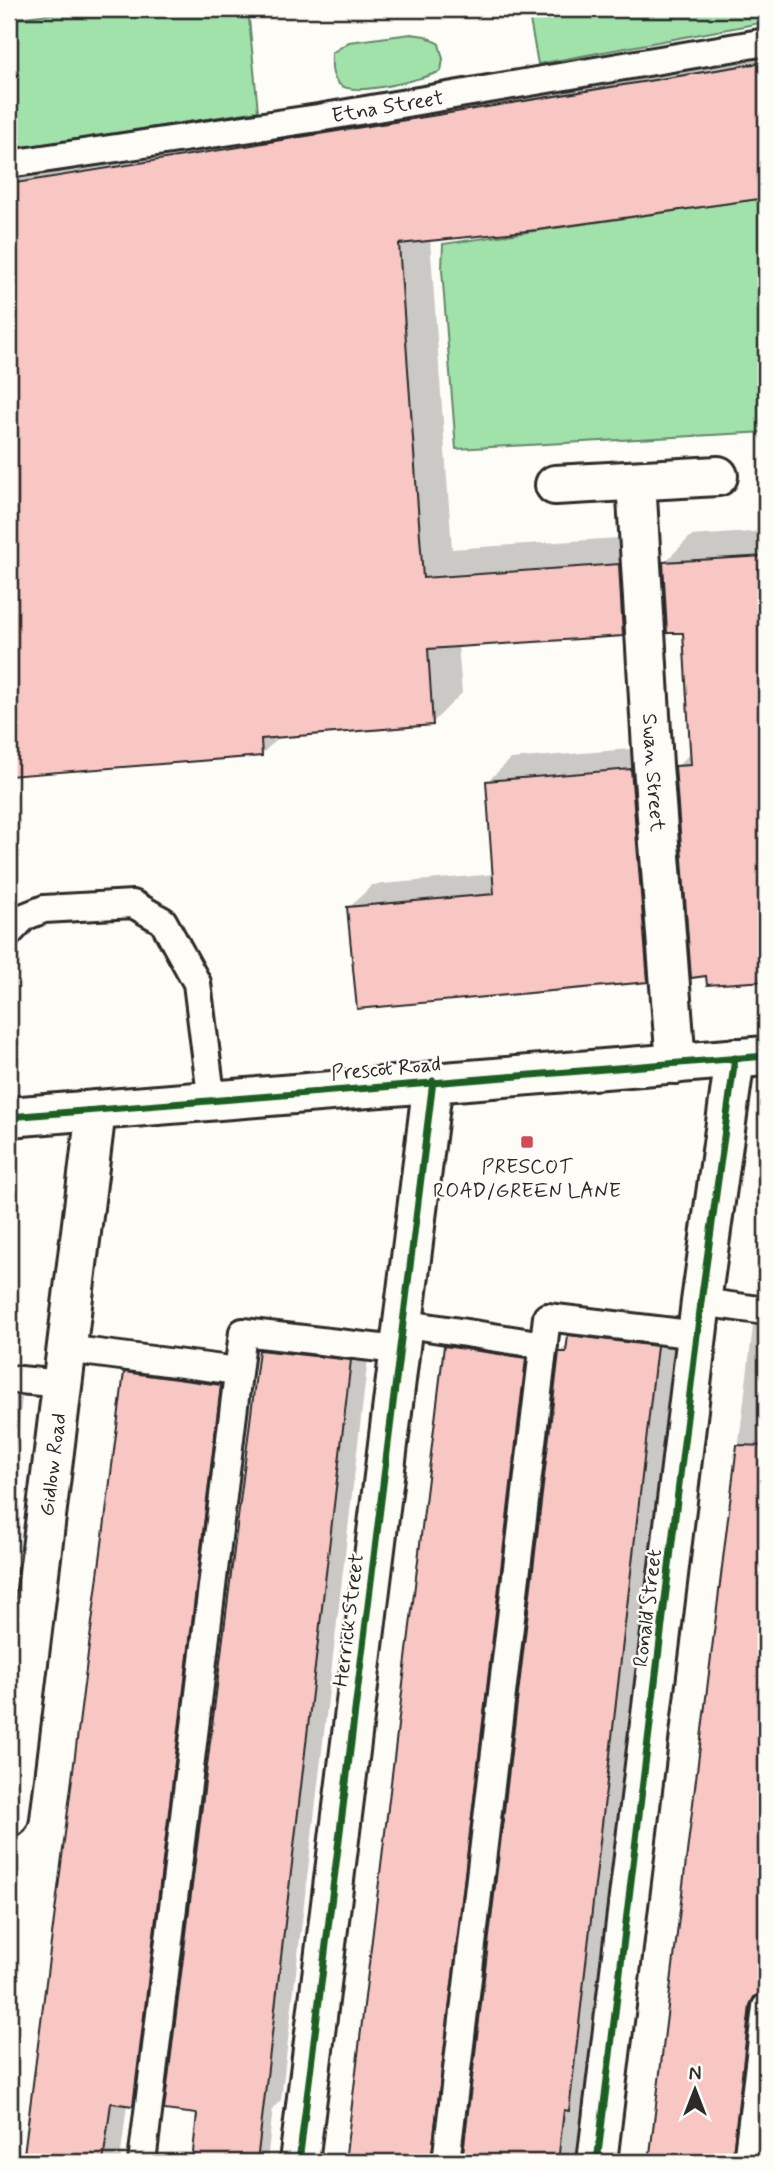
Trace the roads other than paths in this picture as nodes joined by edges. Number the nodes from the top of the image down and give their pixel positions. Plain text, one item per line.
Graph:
1 (766, 42) edge
2 (9, 164) edge
3 (718, 476) dead end
4 (636, 481) junction
5 (555, 485) dead end
6 (9, 933) edge
7 (751, 1057) edge
8 (676, 1065) junction
9 (433, 1081) junction
10 (212, 1103) junction
11 (96, 1110) junction
12 (9, 1117) edge
13 (766, 1311) edge
14 (699, 1319) junction
15 (400, 1337) junction
16 (544, 1345) junction
17 (64, 1366) junction
18 (238, 1371) junction
19 (9, 1379) edge
20 (9, 1817) edge
21 (766, 2007) edge
22 (142, 2162) edge
23 (299, 2162) edge
24 (446, 2162) edge
25 (597, 2162) edge
26 (747, 2162) edge

1 - 2 lane, Etna Street
3 - 4 street
4 - 5 street
4 - 8 street, Swan Street
6 - 10 lane
7 - 8 street, Prescot Road
7 - 14 street, Ronald Street
8 - 9 street, Prescot Road
9 - 10 street, Prescot Road
9 - 15 street, Herrick Street
10 - 11 street, Prescot Road
11 - 12 street, Prescot Road
11 - 17 street, Gidlow Road
13 - 14 lane
14 - 16 lane
14 - 25 street, Ronald Street
15 - 16 lane
15 - 18 lane
15 - 23 street, Herrick Street
16 - 24 lane
17 - 18 lane
17 - 19 lane
17 - 20 street, Gidlow Road
18 - 22 lane
21 - 26 lane

